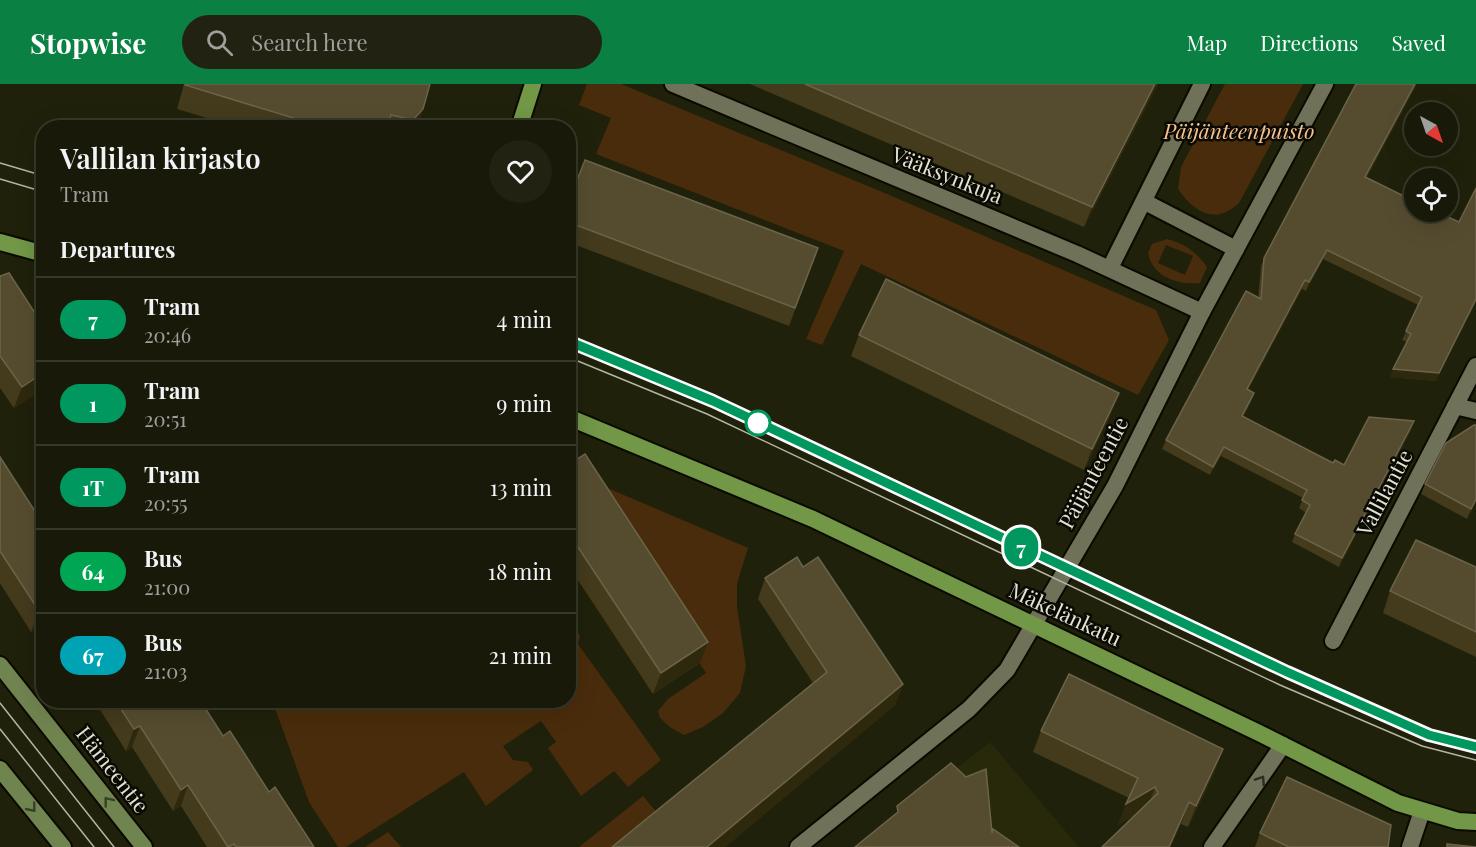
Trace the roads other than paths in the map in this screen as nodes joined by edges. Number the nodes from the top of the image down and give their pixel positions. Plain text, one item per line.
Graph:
1 (533, 84) edge
2 (673, 84) edge
3 (1202, 84) edge
4 (1325, 84) edge
5 (522, 120) edge
6 (1145, 202) junction
7 (0, 242) edge
8 (1236, 249) junction
9 (36, 252) edge
10 (1110, 268) junction
11 (1203, 312) junction
12 (1476, 366) edge
13 (1455, 406) junction
14 (1476, 411) edge
15 (576, 420) edge
16 (1034, 626) junction
17 (1333, 641) dead end
18 (0, 665) edge
19 (1283, 745) junction
20 (0, 769) edge
21 (1422, 811) junction
22 (1476, 822) edge
23 (63, 847) edge
24 (144, 847) edge
25 (798, 847) edge
26 (1212, 847) edge
27 (1410, 847) edge

1 - 5 main road
2 - 10 street, Vääksynkuja
3 - 6 street
4 - 8 street, Päijänteentie
6 - 8 street
6 - 10 street
7 - 9 main road
8 - 11 street, Päijänteentie
10 - 11 street, Vääksynkuja
11 - 16 street, Päijänteentie
12 - 13 street, Vallilantie
13 - 14 street
13 - 17 street, Vallilantie
15 - 16 main road, Mäkelänkatu
16 - 19 main road, Mäkelänkatu
16 - 25 street, Päijänteentie
24 -> 18 main road, Hämeentie
19 - 21 main road, Mäkelänkatu
26 -> 19 street
20 -> 23 main road
21 - 22 main road, Mäkelänkatu
21 - 27 street

